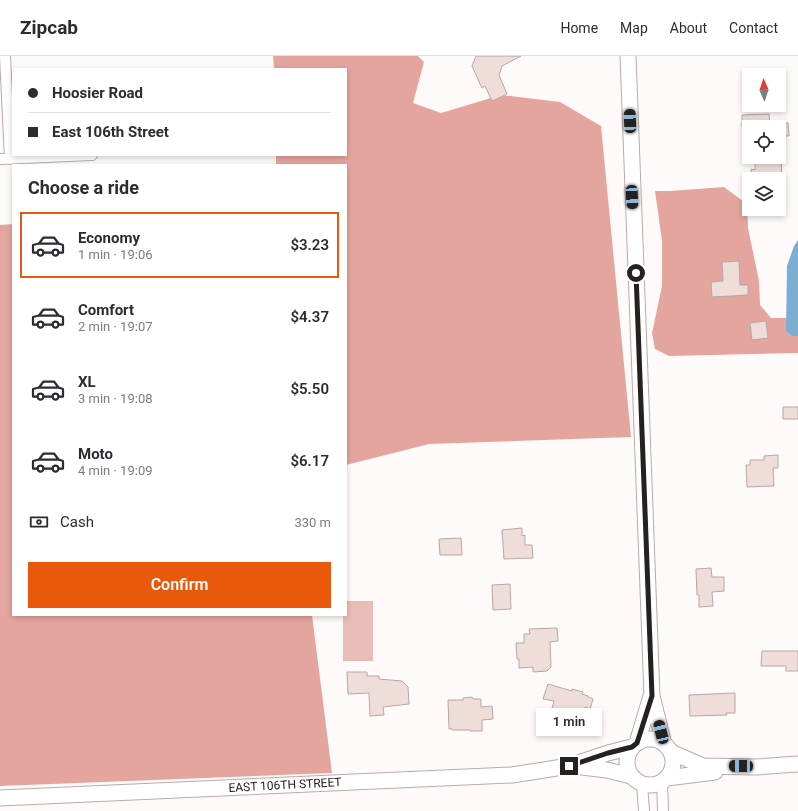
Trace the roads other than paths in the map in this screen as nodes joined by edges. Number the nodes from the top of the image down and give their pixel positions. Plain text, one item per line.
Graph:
1 (5, 56) edge
2 (628, 56) edge
3 (70, 156) edge
4 (5, 159) edge
5 (652, 696) junction
6 (635, 745) junction
7 (667, 748) junction
8 (798, 764) edge
9 (569, 766) junction
10 (756, 767) junction
11 (637, 780) junction
12 (664, 780) junction
13 (0, 798) edge
14 (644, 811) edge
15 (663, 811) edge

1 - 4 street
2 - 5 street
3 - 4 street
5 - 6 street
5 - 7 street
6 - 7 street
6 - 9 street, EAST 106TH STREET
6 - 11 street
7 - 10 street
7 - 12 street
8 - 10 street
9 - 11 street, EAST 106TH STREET
9 - 13 street, EAST 106TH STREET
10 - 12 street
11 - 12 street
11 - 14 street
12 - 15 street

